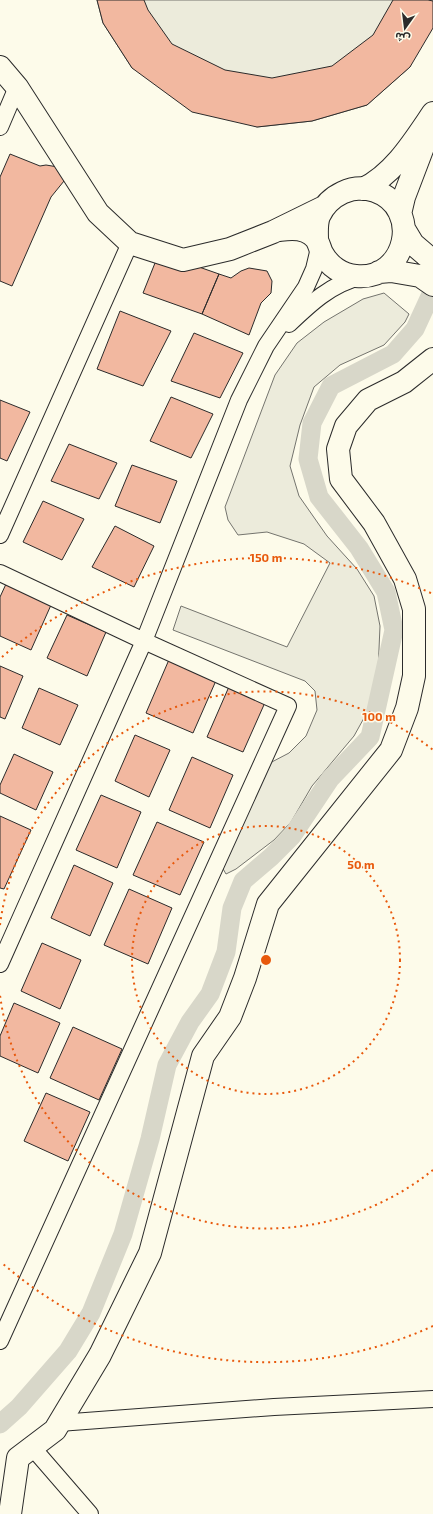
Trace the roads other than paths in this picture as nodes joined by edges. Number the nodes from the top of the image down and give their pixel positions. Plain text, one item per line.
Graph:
1 (0, 67) edge
2 (17, 87) junction
3 (433, 113) edge
4 (433, 121) edge
5 (0, 127) edge
6 (363, 189) junction
7 (324, 207) junction
8 (402, 221) junction
9 (273, 232) junction
10 (130, 243) junction
11 (318, 244) junction
12 (429, 270) edge
13 (371, 274) junction
14 (266, 346) junction
15 (433, 359) edge
16 (0, 535) edge
17 (0, 573) edge
18 (144, 641) junction
19 (0, 964) edge
20 (0, 1341) edge
21 (433, 1399) edge
22 (59, 1423) junction
23 (32, 1447) junction
24 (10, 1514) edge
25 (90, 1514) edge

1 - 2 street
2 - 5 street
2 - 10 street
3 - 6 street
4 - 8 street
6 - 7 street
6 - 8 street
7 - 9 street
7 - 11 street
8 - 12 street
8 - 13 street
9 - 10 street
9 - 11 street
10 - 16 street
11 - 13 street
11 - 14 street
12 - 13 street
13 - 14 street
14 - 18 street
15 - 22 street
17 - 18 street
18 - 19 street
18 - 20 street
21 - 22 street
22 - 23 street
23 - 24 street
23 - 25 street

